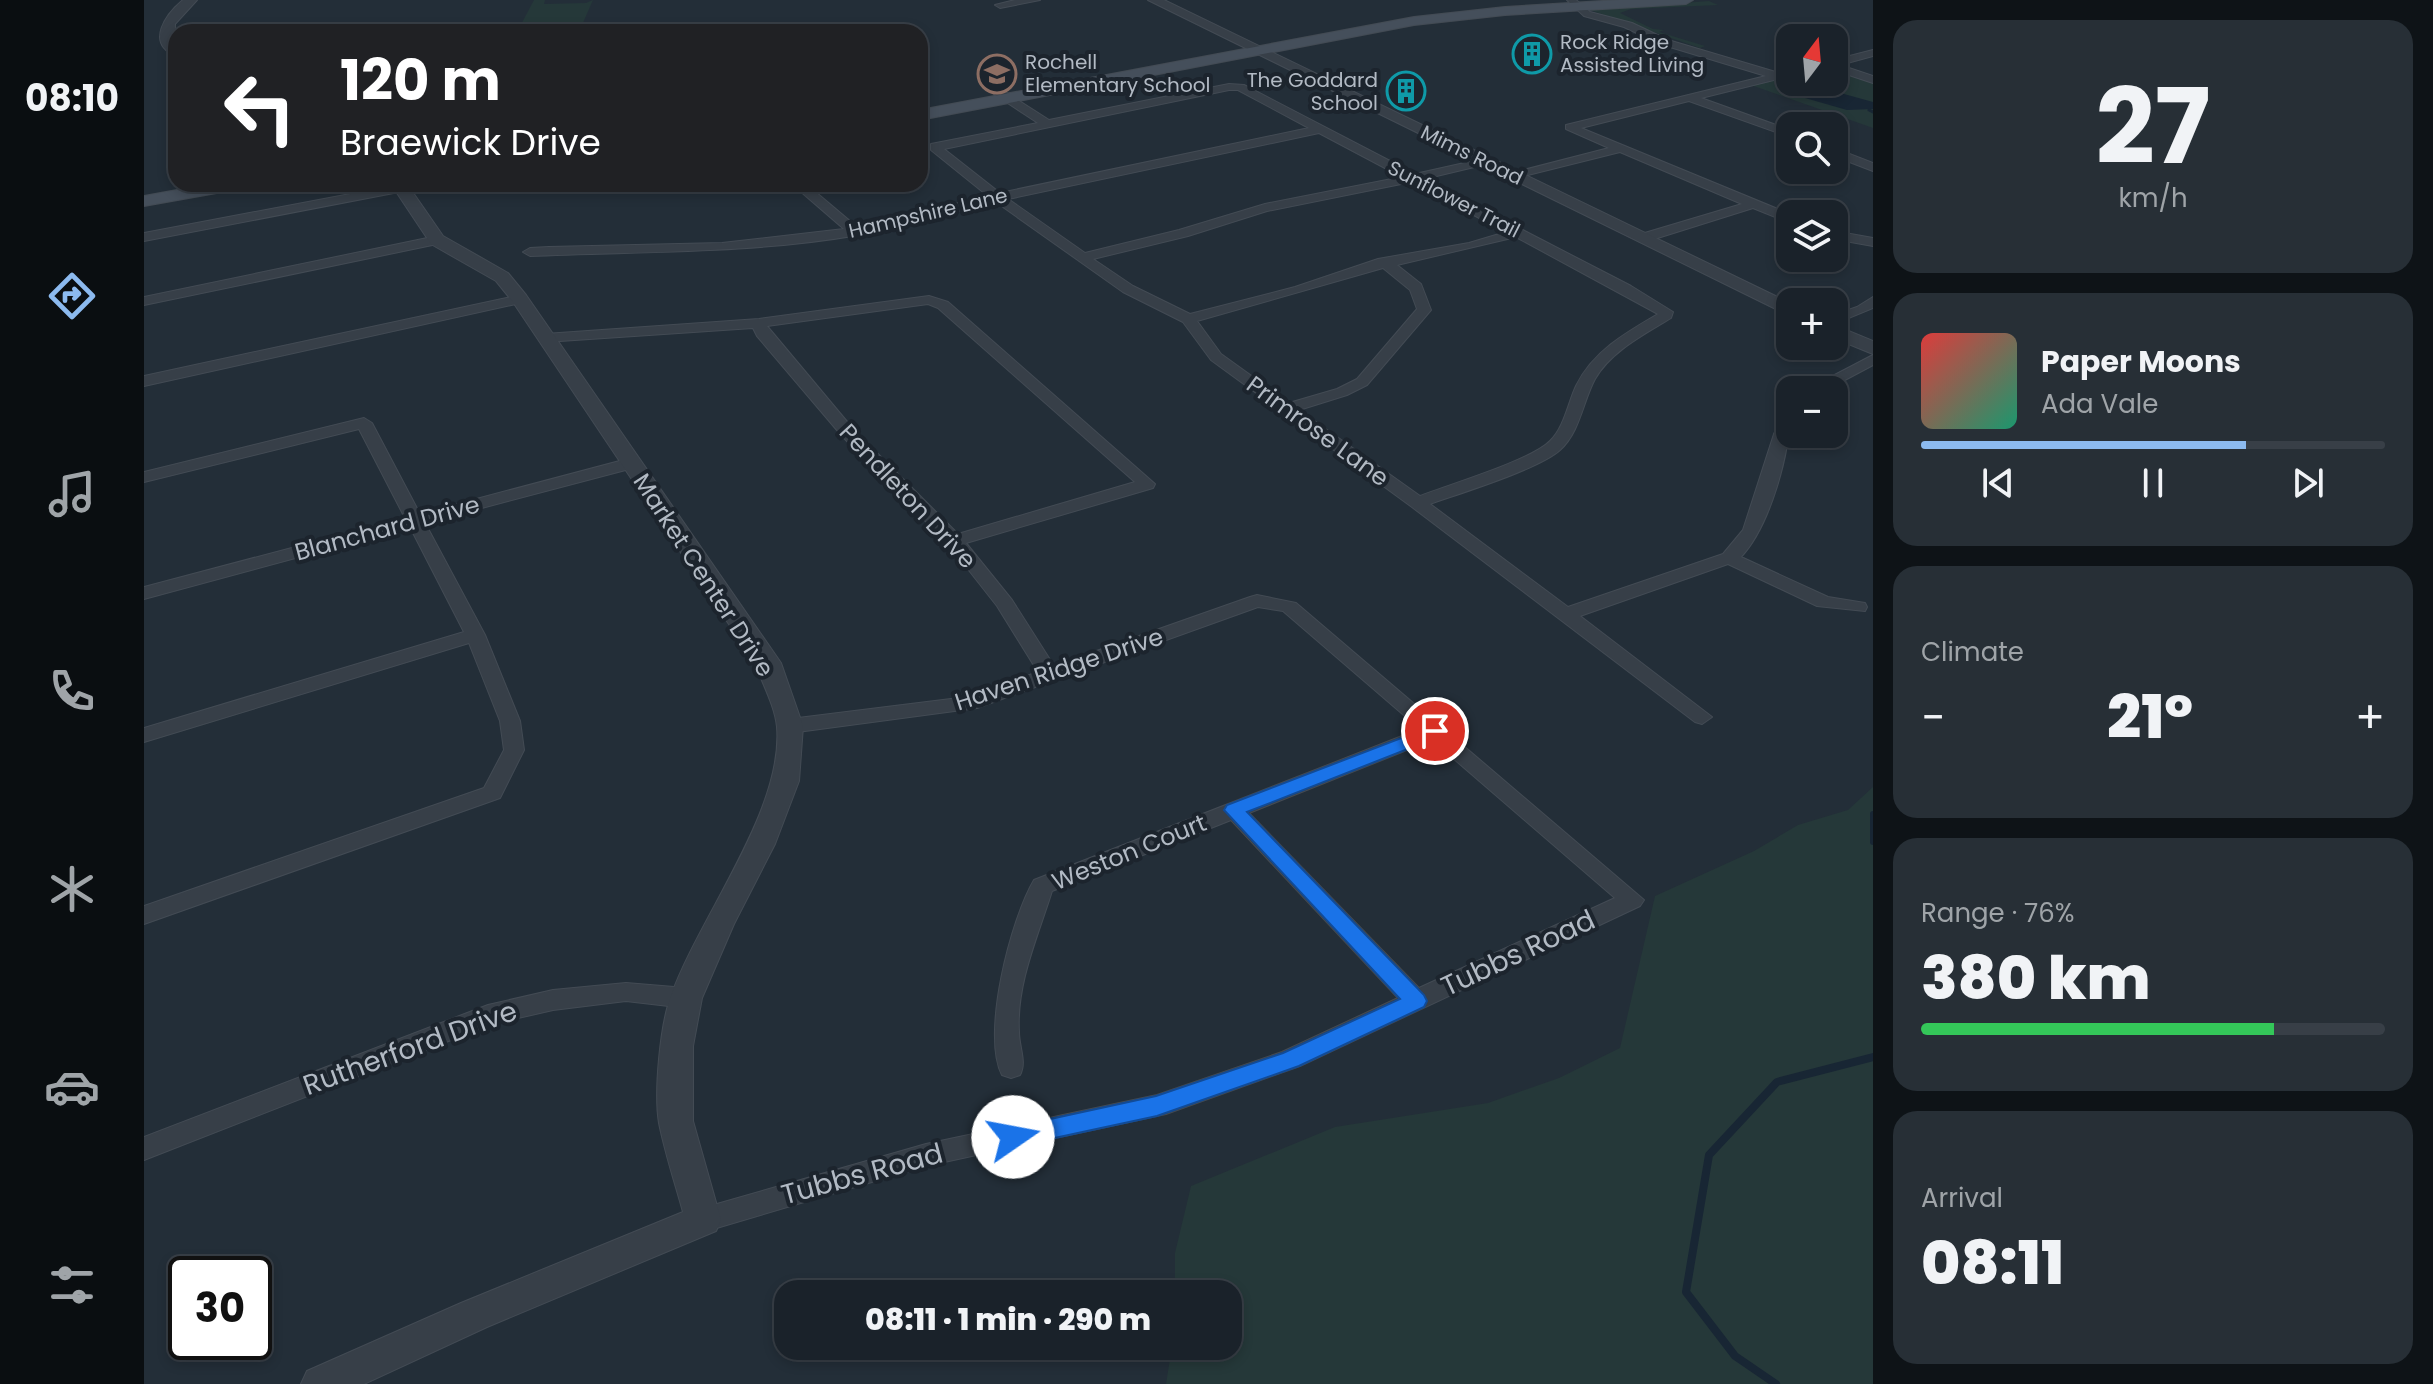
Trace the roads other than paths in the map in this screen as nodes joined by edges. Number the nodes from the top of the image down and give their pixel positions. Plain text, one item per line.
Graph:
1 (191, 0) edge
2 (1035, 0) edge
3 (1154, 0) edge
4 (1686, 0) edge
5 (1571, 3) edge
6 (1000, 5) dead end
7 (1609, 33) dead end
8 (1650, 36) junction
9 (1626, 40) dead end
10 (1641, 44) dead end
11 (168, 45) edge
12 (1251, 48) junction
13 (1873, 53) edge
14 (1717, 58) junction
15 (1848, 60) edge
16 (1848, 70) edge
17 (1776, 72) edge
18 (1776, 76) edge
19 (1873, 80) edge
20 (1003, 95) junction
21 (1688, 97) junction
22 (928, 106) edge
23 (928, 113) edge
24 (1046, 123) junction
25 (1320, 129) junction
26 (1776, 129) edge
27 (1622, 148) junction
28 (1848, 157) edge
29 (1483, 161) junction
30 (1873, 167) edge
31 (1516, 176) junction
32 (1413, 177) junction
33 (168, 189) edge
34 (194, 192) edge
35 (376, 192) edge
36 (405, 192) edge
37 (808, 192) edge
38 (144, 193) edge
39 (997, 197) junction
40 (144, 201) edge
41 (1754, 204) junction
42 (1776, 213) edge
43 (856, 232) junction
44 (1519, 232) junction
45 (144, 237) edge
46 (1643, 238) junction
47 (1848, 238) edge
48 (437, 240) junction
49 (1873, 242) edge
50 (530, 252) dead end
51 (1083, 257) junction
52 (1383, 262) junction
53 (520, 299) junction
54 (144, 301) edge
55 (1873, 301) edge
56 (1776, 303) edge
57 (1848, 315) edge
58 (1188, 319) junction
59 (759, 323) junction
60 (1848, 337) edge
61 (545, 338) junction
62 (1873, 348) edge
63 (1873, 359) edge
64 (1841, 376) edge
65 (144, 381) edge
66 (1288, 408) junction
67 (1776, 448) edge
68 (631, 463) junction
69 (144, 477) edge
70 (1418, 503) junction
71 (416, 521) junction
72 (955, 541) junction
73 (1729, 558) junction
74 (144, 593) edge
75 (1858, 607) dead end
76 (1567, 614) junction
77 (475, 635) junction
78 (1050, 675) junction
79 (1702, 717) dead end
80 (790, 726) junction
81 (1435, 731) junction
82 (144, 735) edge
83 (1234, 810) junction
84 (144, 915) edge
85 (686, 998) junction
86 (1416, 1001) junction
87 (1011, 1068) dead end
88 (144, 1149) edge
89 (703, 1220) junction
90 (321, 1384) edge

1 - 11 street
2 - 6 street
3 - 12 street, Mims Road
4 - 5 main road
5 - 7 street
5 - 8 street
5 - 12 main road
8 - 9 street
8 - 14 street
10 - 14 street
12 - 20 main road
12 - 29 street, Mims Road
13 - 15 street
14 - 17 street
16 - 19 street
18 - 21 street
20 - 22 main road
20 - 23 main road
20 - 24 street
21 - 26 street
21 - 27 street
24 - 25 street, Sunflower Trail
24 - 39 street, Primrose Lane
25 - 32 street, Sunflower Trail
25 - 39 street, Hampshire Lane
27 - 31 street
27 - 41 street
28 - 30 street
29 - 31 street, Mims Road
29 - 32 street
31 - 46 street, Mims Road
32 - 44 street, Sunflower Trail
32 - 51 street
33 - 38 main road
34 - 40 main road
35 - 45 street
36 - 48 street, Market Center Drive
37 - 43 street
39 - 43 street, Hampshire Lane
39 - 51 street, Primrose Lane
41 - 42 street
41 - 46 street
43 - 50 street, Hampshire Lane
44 - 52 street
44 - 70 street, Sunflower Trail
46 - 56 street, Mims Road
47 - 49 street
48 - 53 street, Market Center Drive
48 - 54 street
51 - 58 street, Primrose Lane
52 - 58 street
52 - 66 street
53 - 61 street, Market Center Drive
53 - 65 street
55 - 57 street
58 - 66 street, Primrose Lane
59 - 61 street
59 - 72 street, Pendleton Drive
59 - 72 street
60 - 62 street
61 - 68 street, Market Center Drive
63 - 64 street
66 - 70 street, Primrose Lane
67 - 73 street
68 - 71 street, Blanchard Drive
68 - 80 street, Market Center Drive
69 - 71 street
70 - 76 street, Primrose Lane
71 - 74 street, Blanchard Drive
71 - 77 street
72 - 78 street, Pendleton Drive
73 - 75 street
73 - 76 street
76 - 79 street, Primrose Lane
77 - 82 street
77 - 84 street
78 - 80 street, Haven Ridge Drive
78 - 81 street, Haven Ridge Drive
80 - 85 street, Market Center Drive
81 - 83 street, Weston Court
81 - 86 street, Tubbs Road
83 - 86 street
83 - 87 street, Weston Court
85 - 88 street, Rutherford Drive
85 - 89 street, Market Center Drive
86 - 89 street, Tubbs Road
89 - 90 street, Tubbs Road

